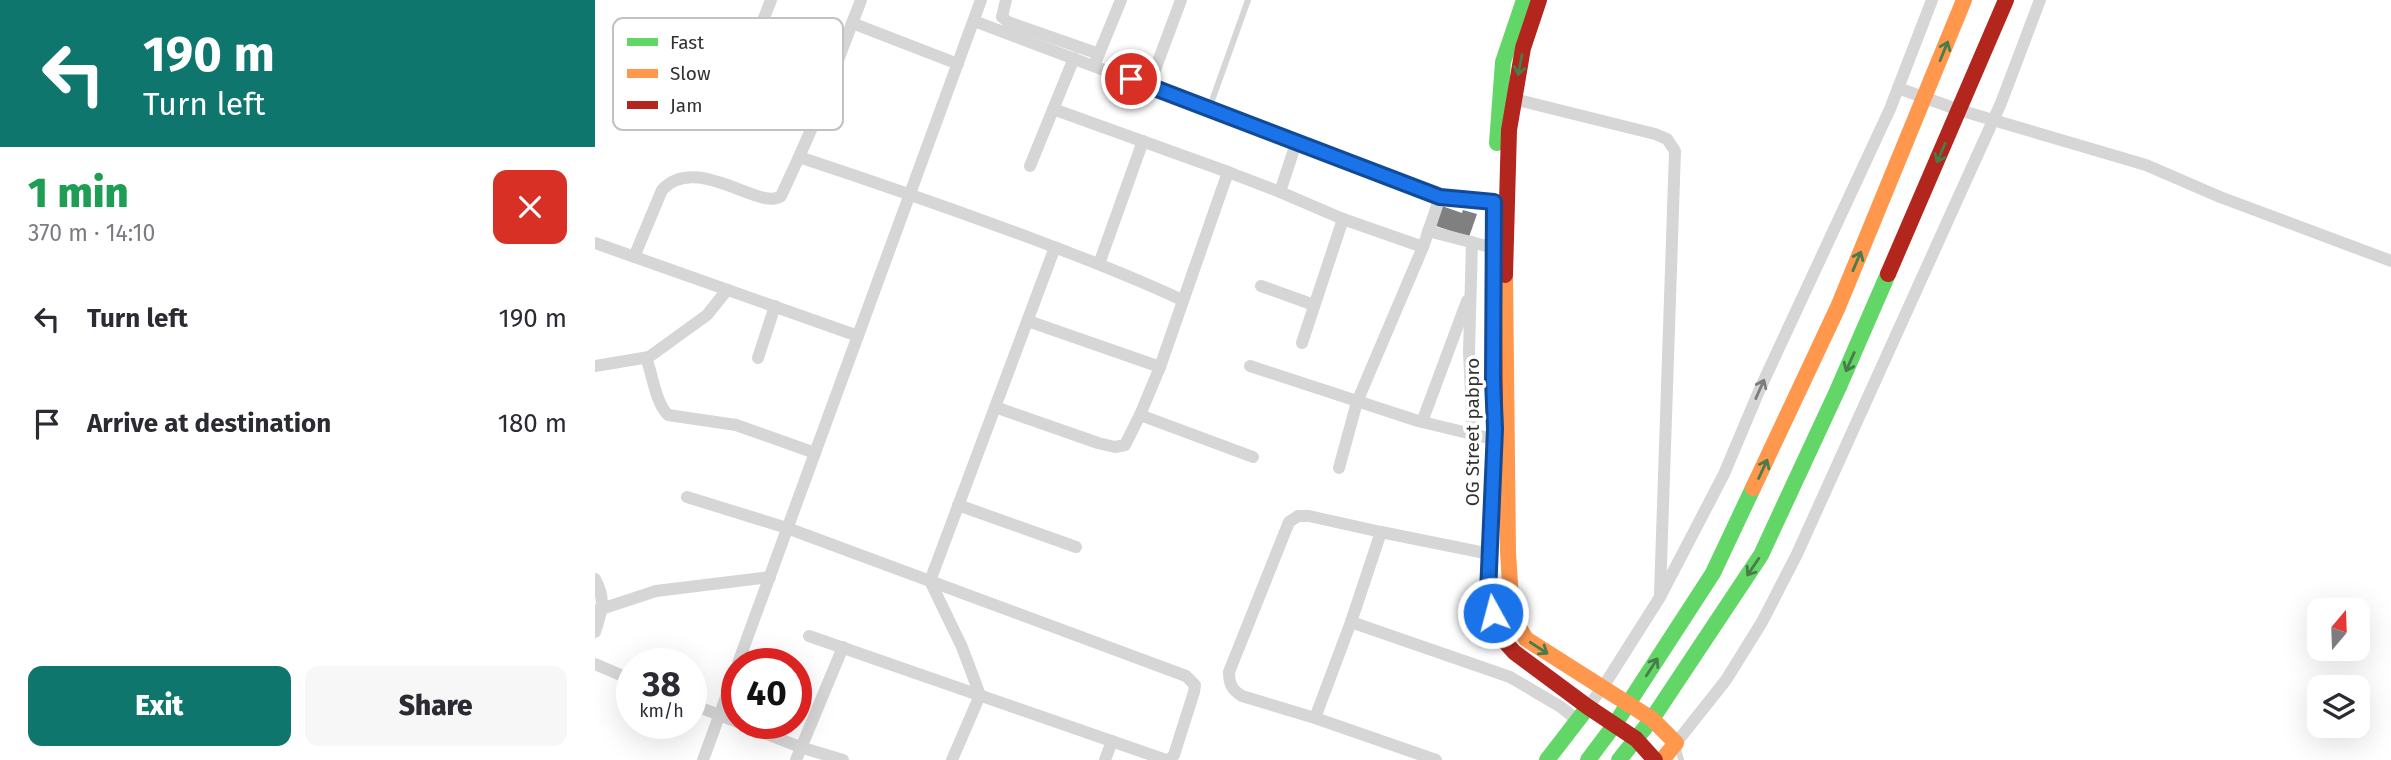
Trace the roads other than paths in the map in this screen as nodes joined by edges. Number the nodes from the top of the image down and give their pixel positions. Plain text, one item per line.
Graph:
1 (771, 0) edge
2 (861, 0) edge
3 (981, 0) edge
4 (1006, 0) edge
5 (1121, 0) edge
6 (1181, 0) edge
7 (1248, 0) edge
8 (1524, 0) edge
9 (1539, 0) edge
10 (1932, 0) edge
11 (1964, 0) edge
12 (2005, 0) edge
13 (2041, 0) edge
14 (764, 18) edge
15 (974, 21) junction
16 (852, 23) junction
17 (843, 47) edge
18 (1074, 58) junction
19 (1097, 60) junction
20 (958, 64) junction
21 (1149, 86) junction
22 (1898, 88) junction
23 (1925, 98) junction
24 (1514, 99) junction
25 (1053, 109) junction
26 (1209, 109) junction
27 (1959, 110) junction
28 (1993, 121) junction
29 (811, 130) edge
30 (1143, 141) junction
31 (1296, 142) junction
32 (799, 157) junction
33 (1030, 166) dead end
34 (1228, 172) junction
35 (1280, 192) junction
36 (910, 194) junction
37 (1440, 197) junction
38 (1494, 202) junction
39 (1343, 219) junction
40 (1428, 231) junction
41 (1472, 242) junction
42 (595, 243) edge
43 (1055, 247) junction
44 (1423, 247) junction
45 (1494, 248) junction
46 (634, 257) junction
47 (2391, 261) edge
48 (1099, 264) junction
49 (1261, 286) dead end
50 (727, 290) junction
51 (1471, 290) junction
52 (1182, 300) junction
53 (1314, 305) junction
54 (775, 306) junction
55 (1028, 321) junction
56 (858, 336) junction
57 (1302, 343) dead end
58 (646, 358) junction
59 (758, 358) dead end
60 (595, 366) edge
61 (1250, 366) dead end
62 (1160, 367) junction
63 (1357, 402) junction
64 (995, 407) junction
65 (1140, 415) junction
66 (1422, 422) junction
67 (1473, 434) junction
68 (1501, 441) junction
69 (815, 453) junction
70 (1253, 457) dead end
71 (1339, 468) dead end
72 (687, 497) dead end
73 (958, 505) junction
74 (787, 528) junction
75 (1381, 532) junction
76 (1076, 547) dead end
77 (1490, 554) junction
78 (770, 577) junction
79 (595, 579) edge
80 (930, 581) junction
81 (1660, 597) junction
82 (599, 610) edge
83 (1351, 622) junction
84 (595, 632) edge
85 (809, 636) dead end
86 (843, 647) junction
87 (744, 648) edge
88 (595, 664) edge
89 (616, 673) edge
90 (1603, 687) junction
91 (979, 695) junction
92 (1628, 704) junction
93 (707, 710) edge
94 (1583, 713) junction
95 (720, 715) joint
96 (1315, 718) junction
97 (1652, 719) junction
98 (1615, 724) junction
99 (1636, 738) junction
100 (770, 739) edge
101 (1112, 741) junction
102 (1676, 743) junction
103 (798, 754) edge
104 (703, 760) edge
105 (843, 760) edge
106 (952, 760) edge
107 (1105, 760) edge
108 (1167, 760) edge
109 (1436, 760) edge
110 (1546, 760) edge
111 (1588, 760) edge
112 (1619, 760) edge
113 (1655, 760) edge
114 (1662, 760) edge
115 (1681, 760) edge

1 - 14 street
2 - 16 street
3 - 15 street
4 - 19 street
5 - 19 street
6 - 21 street
7 - 26 lane
8 - 38 street, OG Street pabpro
9 -> 24 street, OG Street pabpro
10 - 22 street
23 -> 11 street
12 - 27 street
13 - 28 street
15 - 18 street
15 - 20 street
16 - 17 street
16 - 20 street
18 - 19 street
18 - 25 street
19 - 21 street
20 - 36 street
21 - 26 street
22 - 23 street
81 -> 22 street
23 - 27 street
92 -> 23 street
24 - 68 street, OG Street pabpro
24 - 81 street
25 - 30 street
25 - 33 street
26 - 31 street
27 - 28 street
27 -> 97 street
28 - 47 street
28 - 102 street
29 - 32 street
30 - 34 street
30 - 48 street
31 - 35 street
31 - 37 street
32 - 36 street
32 - 46 street
34 - 35 street
34 - 52 street
35 - 39 street
36 - 43 street
36 - 56 street
37 - 38 street
37 - 40 street
38 - 45 street, OG Street pabpro
39 - 44 street
39 - 53 street
40 - 41 street
40 - 44 street
41 - 45 street
41 - 51 street
42 - 46 street
43 - 48 street
43 - 55 street
44 - 63 street
45 - 68 street, OG Street pabpro
46 - 50 street
48 - 52 street
49 - 53 street
50 - 54 street
50 - 58 street
51 - 66 street
51 - 67 street
52 - 62 street
53 - 57 street
54 - 56 street
54 - 59 street
55 - 62 street
55 - 64 street
56 - 69 street
58 - 60 street
58 - 69 street
61 - 63 street
62 - 65 street
63 - 66 street
63 - 71 street
64 - 65 street
64 - 73 street
65 - 70 street
66 - 67 street
67 - 68 street
68 - 77 street, OG Street pabpro
68 -> 90 street, OG Street pabpro
69 - 74 street
72 - 74 street
73 - 76 street
73 - 80 street
74 - 78 street
74 - 80 street
75 - 77 street
75 - 83 street
75 - 96 street
77 - 94 street, OG Street pabpro
78 - 82 street
78 - 87 street
79 - 82 street
80 - 91 street
80 - 108 street
81 - 90 street
82 - 84 street
83 - 94 street
83 - 96 street
85 - 86 street
86 - 91 street
86 - 103 street
88 - 89 street
90 - 92 street, OG Street pabpro
90 - 94 street
91 - 101 street
91 - 106 street
92 - 97 street, OG Street pabpro
92 - 98 street
93 - 95 street
94 - 98 street, OG Street pabpro
94 - 110 street
95 - 104 street
96 - 109 street
97 - 99 street
97 - 102 street, OG Street pabpro
98 - 99 street, OG Street pabpro
98 - 111 street
99 - 112 street
99 - 113 street, OG Street pabpro
100 - 103 street
101 - 107 street
101 - 108 street
102 - 114 street
102 - 115 lane
103 - 105 street

